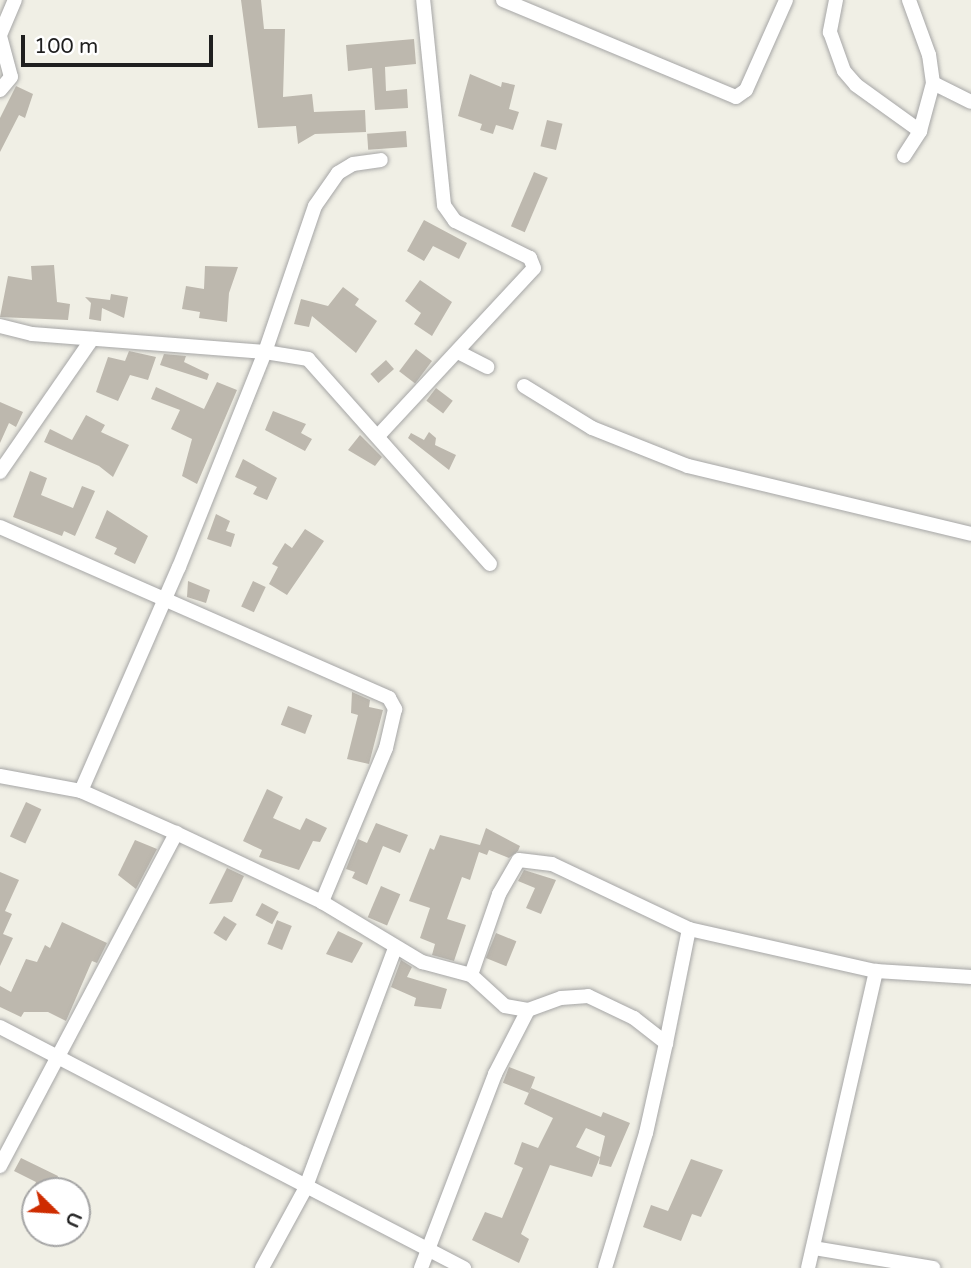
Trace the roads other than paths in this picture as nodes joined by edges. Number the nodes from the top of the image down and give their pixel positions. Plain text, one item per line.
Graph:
1 (15, 0) edge
2 (423, 0) edge
3 (503, 0) edge
4 (786, 0) edge
5 (836, 0) edge
6 (909, 0) edge
7 (520, 4) edge
8 (0, 36) edge
9 (933, 83) junction
10 (0, 90) edge
11 (971, 102) edge
12 (920, 131) junction
13 (904, 156) dead end
14 (381, 160) dead end
15 (0, 326) edge
16 (92, 340) junction
17 (265, 352) junction
18 (458, 352) junction
19 (487, 367) dead end
20 (524, 387) dead end
21 (378, 436) junction
22 (0, 472) edge
23 (0, 527) edge
24 (971, 534) edge
25 (490, 564) dead end
26 (164, 601) junction
27 (0, 776) edge
28 (81, 791) junction
29 (176, 833) junction
30 (322, 902) junction
31 (689, 929) junction
32 (395, 948) junction
33 (876, 971) junction
34 (471, 975) junction
35 (971, 977) edge
36 (528, 1010) junction
37 (0, 1027) edge
38 (666, 1043) junction
39 (59, 1055) junction
40 (0, 1166) edge
41 (305, 1189) junction
42 (814, 1248) junction
43 (429, 1249) junction
44 (262, 1268) edge
45 (421, 1268) edge
46 (464, 1268) edge
47 (605, 1268) edge
48 (808, 1268) edge
49 (933, 1268) edge

1 - 8 street
2 - 18 street
3 - 7 street
4 - 7 street
5 - 12 street
6 - 9 street
8 - 10 street
9 - 11 street
9 - 12 street
12 - 13 street
14 - 17 street
15 - 16 street
16 - 17 street
16 - 22 street
17 - 21 street
17 - 26 street
18 - 19 street
18 - 21 street
20 - 24 street
21 - 25 street
23 - 26 street
26 - 28 street
26 - 30 street
27 - 28 street
28 - 29 street
29 - 30 street
29 - 39 street
30 - 32 street
31 - 33 street
31 - 34 street
31 - 38 street
32 - 34 street
32 - 41 street
33 - 35 street
33 - 42 street
34 - 36 street
36 - 38 street
36 - 43 street
37 - 39 street
38 - 47 street
39 - 40 street
39 - 41 street
41 - 43 street
41 - 44 street
42 - 48 street
42 - 49 street
43 - 45 street
43 - 46 street

